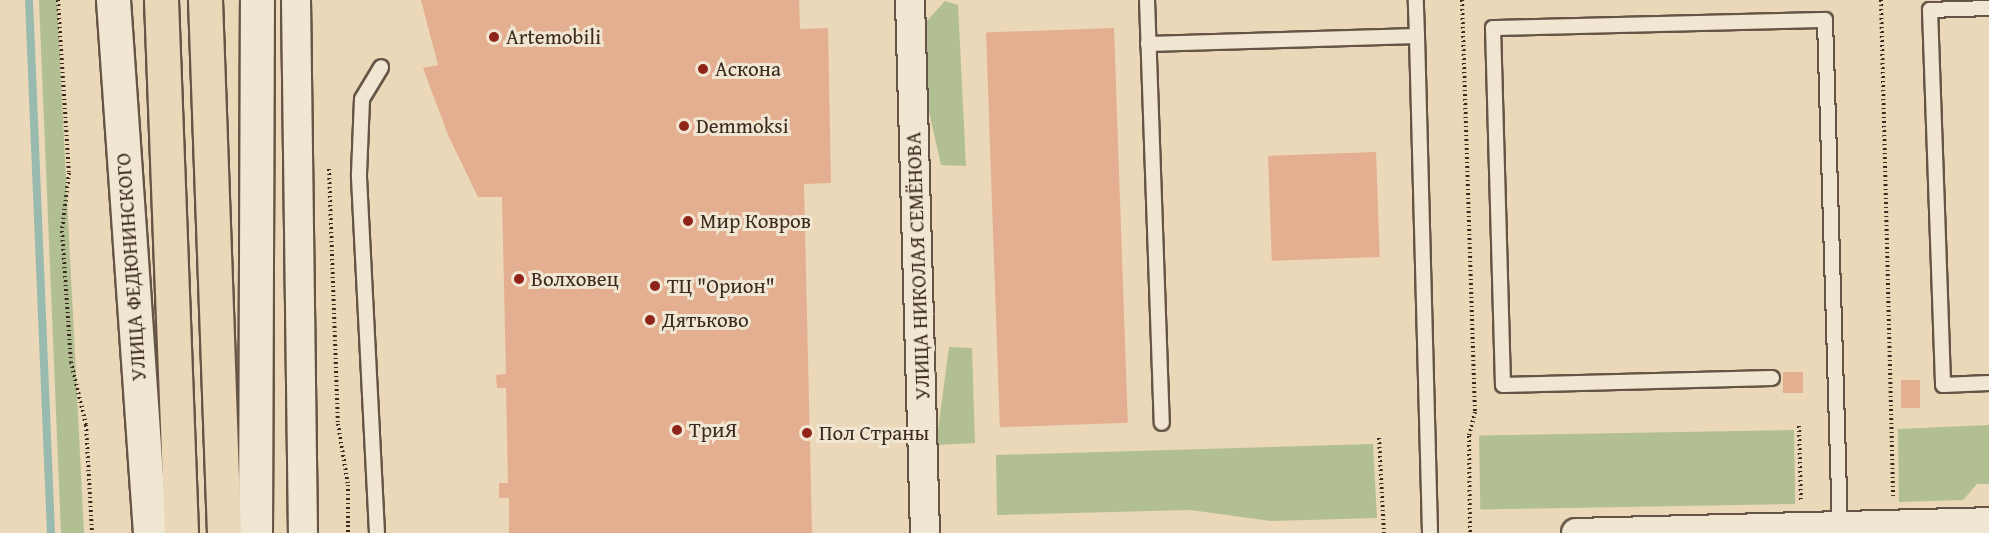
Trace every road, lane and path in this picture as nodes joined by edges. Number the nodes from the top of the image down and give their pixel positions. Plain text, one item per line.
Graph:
1 (58, 0) edge
2 (113, 0) edge
3 (161, 0) edge
4 (205, 0) edge
5 (257, 0) edge
6 (296, 0) edge
7 (910, 0) edge
8 (1147, 0) edge
9 (1416, 0) edge
10 (1462, 0) edge
11 (1881, 0) edge
12 (1989, 8) edge
13 (1417, 36) junction
14 (1148, 44) junction
15 (381, 67) dead end
16 (329, 165) dead end
17 (1772, 378) dead end
18 (1989, 383) edge
19 (1162, 423) dead end
20 (1799, 426) dead end
21 (1379, 438) dead end
22 (1989, 522) edge
23 (1893, 524) junction
24 (1802, 527) junction
25 (1840, 529) edge
26 (92, 533) edge
27 (150, 533) edge
28 (181, 533) edge
29 (224, 533) edge
30 (255, 533) edge
31 (303, 533) edge
32 (348, 533) edge
33 (377, 533) edge
34 (925, 533) edge
35 (1384, 533) edge
36 (1430, 533) edge
37 (1470, 533) edge
38 (1576, 533) edge

1 - 26 path
2 - 27 main road, УЛИЦА ФЕДЮНИНСКОГО
3 - 28 highway, УЛИЦА ФЕДЮНИНСКОГО
4 - 29 highway
5 - 30 main road
6 - 31 street
7 - 34 street, УЛИЦА НИКОЛАЯ СЕМЁНОВА
8 - 14 lane
9 - 13 lane
10 - 37 path
11 - 23 path
12 - 18 lane
13 - 14 lane
13 - 36 lane
14 - 19 lane
15 - 33 lane
16 - 32 path
17 - 25 lane
20 - 24 path
21 - 35 path
22 - 23 street
23 - 25 street
24 - 25 street
24 - 38 street

